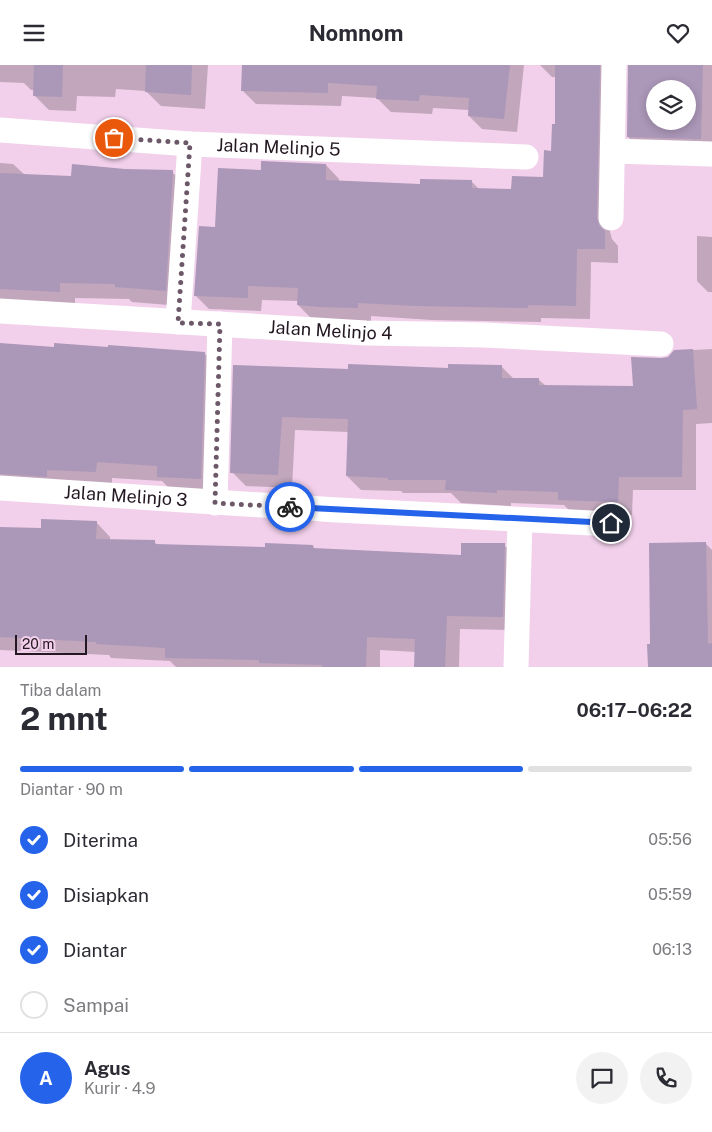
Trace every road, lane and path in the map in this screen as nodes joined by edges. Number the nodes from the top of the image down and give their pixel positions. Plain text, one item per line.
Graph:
1 (614, 65) edge
2 (0, 130) edge
3 (190, 143) junction
4 (613, 151) junction
5 (712, 154) edge
6 (526, 157) dead end
7 (611, 218) dead end
8 (0, 311) edge
9 (178, 323) junction
10 (220, 324) junction
11 (661, 344) dead end
12 (0, 488) edge
13 (215, 503) junction
14 (520, 520) junction
15 (611, 523) dead end
16 (516, 667) edge

1 - 4 street
2 - 3 street, Jalan Melinjo 5
3 - 6 street, Jalan Melinjo 5
3 - 9 street
4 - 5 street
4 - 7 street
8 - 9 street, Jalan Melinjo 4
9 - 10 street, Jalan Melinjo 4
10 - 11 street, Jalan Melinjo 4
10 - 13 street
12 - 13 street, Jalan Melinjo 3
13 - 14 street, Jalan Melinjo 3
14 - 15 street, Jalan Melinjo 3
14 - 16 street

